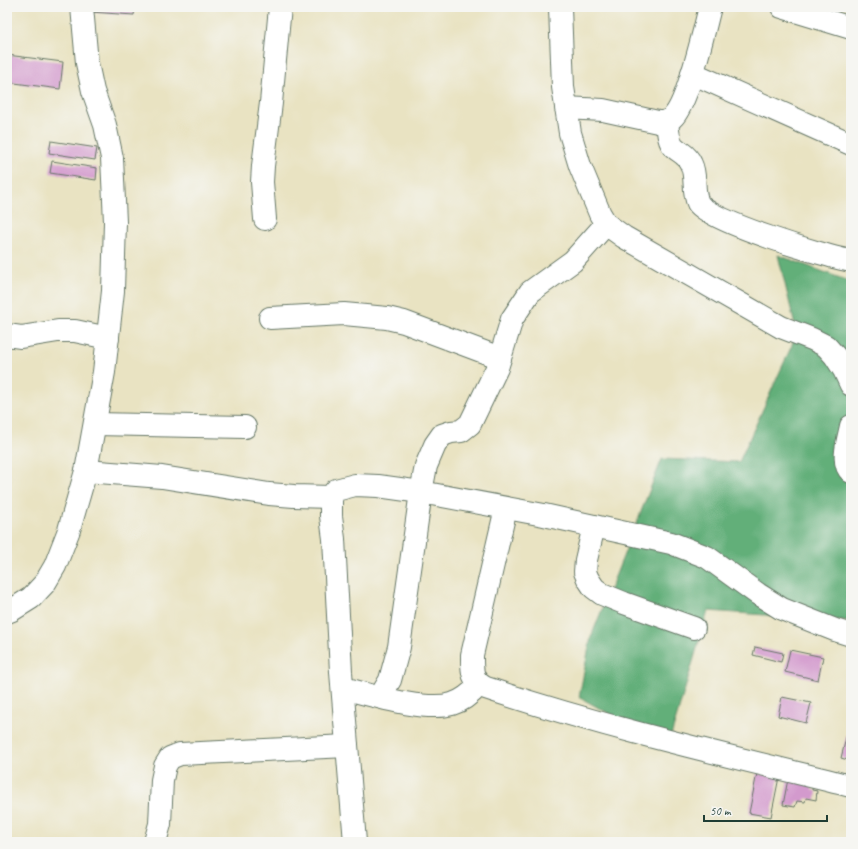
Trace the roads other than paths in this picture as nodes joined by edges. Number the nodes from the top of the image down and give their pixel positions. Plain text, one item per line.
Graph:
1 (82, 7) edge
2 (280, 7) edge
3 (560, 7) edge
4 (710, 7) edge
5 (782, 7) edge
6 (851, 28) edge
7 (692, 73) junction
8 (566, 108) junction
9 (667, 121) junction
10 (851, 144) edge
11 (265, 219) dead end
12 (606, 224) junction
13 (851, 261) edge
14 (270, 318) dead end
15 (7, 335) edge
16 (108, 338) junction
17 (500, 358) junction
18 (851, 385) edge
19 (95, 424) junction
20 (851, 426) edge
21 (245, 428) dead end
22 (86, 471) junction
23 (851, 472) edge
24 (421, 492) junction
25 (331, 497) junction
26 (506, 508) junction
27 (594, 526) junction
28 (7, 612) edge
29 (694, 628) dead end
30 (851, 635) edge
31 (479, 685) junction
32 (343, 688) junction
33 (380, 697) junction
34 (347, 746) junction
35 (851, 786) edge
36 (156, 842) edge
37 (355, 842) edge

1 - 16 street
2 - 11 street
3 - 8 street
4 - 7 street
5 - 6 street
7 - 9 street
7 - 10 street
8 - 9 street
8 - 12 street
9 - 13 street
12 - 17 street
12 - 18 street
14 - 17 street
15 - 16 street
16 - 19 street
17 - 24 street
19 - 21 street
19 - 22 street
20 - 23 street
22 - 25 street
22 - 28 street
24 - 25 street
24 - 26 street
24 - 33 street
25 - 32 street
26 - 27 street
26 - 31 street
27 - 29 street
27 - 30 street
31 - 33 street
31 - 35 street
32 - 33 street
32 - 34 street
34 - 36 street
34 - 37 street

